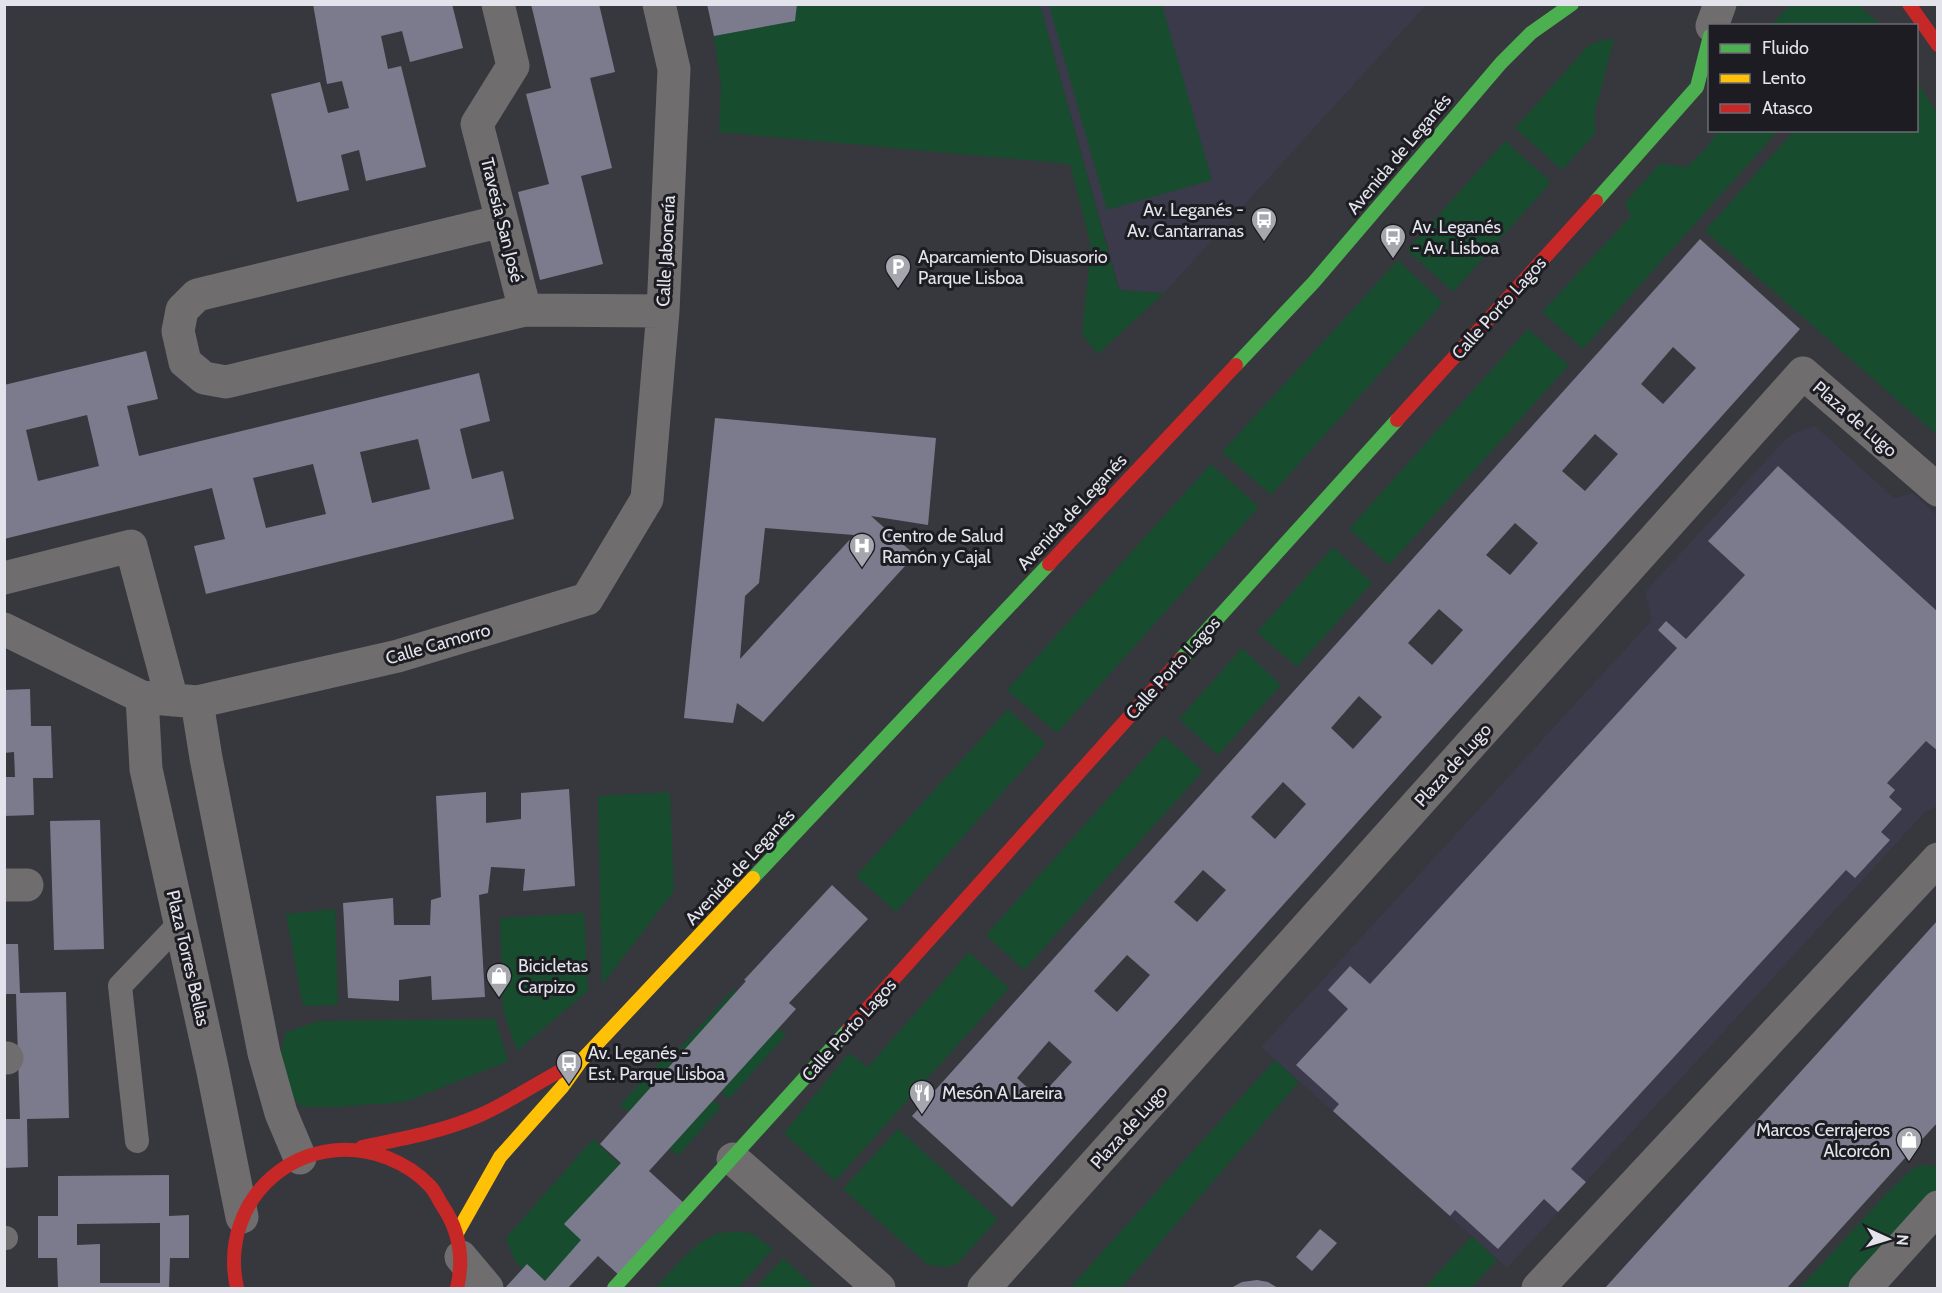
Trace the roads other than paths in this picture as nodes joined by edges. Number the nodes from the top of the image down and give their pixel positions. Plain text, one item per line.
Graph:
1 (498, 4) edge
2 (659, 4) edge
3 (1543, 4) edge
4 (1572, 4) edge
5 (1720, 4) edge
6 (1909, 4) edge
7 (1713, 24) edge
8 (1531, 33) junction
9 (1708, 44) edge
10 (1938, 45) edge
11 (502, 221) junction
12 (525, 310) junction
13 (663, 312) junction
14 (1938, 490) edge
15 (647, 499) joint
16 (4, 578) edge
17 (4, 629) edge
18 (183, 699) junction
19 (1938, 859) edge
20 (180, 924) junction
21 (581, 1061) junction
22 (137, 1141) dead end
23 (358, 1148) junction
24 (300, 1158) junction
25 (734, 1159) junction
26 (1938, 1207) edge
27 (242, 1217) junction
28 (458, 1260) edge
29 (237, 1288) edge
30 (487, 1288) edge
31 (614, 1288) edge
32 (879, 1288) edge
33 (984, 1288) edge
34 (1538, 1288) edge
35 (1865, 1288) edge

1 - 11 street, Travesía San José
2 - 13 street, Calle Jabonería
3 - 8 street, Avenida de Leganés
4 - 8 street, Avenida de Leganés
5 - 7 street
6 - 10 street
8 - 21 street, Avenida de Leganés
9 - 25 street, Calle Porto Lagos
11 - 12 street, Travesía San José
11 - 12 street
12 - 13 street
13 - 15 street, Calle Jabonería
14 - 33 street, Plaza de Lugo
15 - 18 street, Calle Camorro
16 - 18 street
17 - 18 street
18 - 20 street, Plaza Torres Bellas
18 - 24 street
19 - 34 street
20 - 22 lane
20 - 27 street, Plaza Torres Bellas
21 - 23 street, Avenida de Leganés
21 - 28 street, Avenida de Leganés
23 - 24 street
23 - 28 street
24 - 27 street
25 - 31 street, Calle Porto Lagos
25 - 32 street
26 - 35 street
27 - 29 street
28 - 30 street

